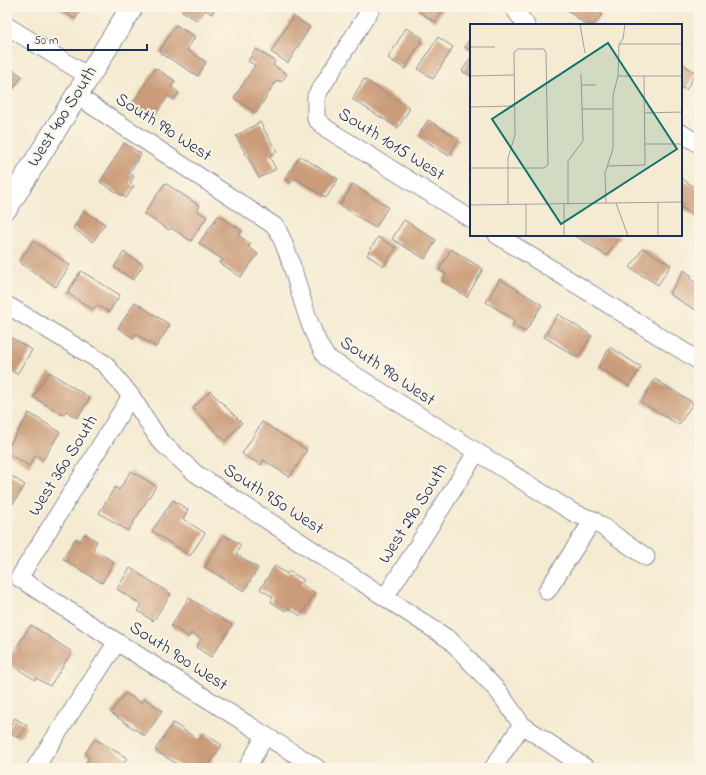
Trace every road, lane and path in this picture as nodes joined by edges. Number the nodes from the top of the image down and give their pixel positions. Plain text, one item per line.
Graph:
1 (132, 7) edge
2 (372, 7) edge
3 (513, 7) edge
4 (525, 24) edge
5 (7, 26) edge
6 (88, 76) junction
7 (76, 95) junction
8 (682, 134) edge
9 (698, 142) edge
10 (7, 207) edge
11 (470, 218) edge
12 (499, 236) edge
13 (7, 305) edge
14 (699, 360) edge
15 (131, 396) junction
16 (476, 453) junction
17 (593, 520) junction
18 (646, 557) dead end
19 (19, 578) joint
20 (547, 591) dead end
21 (386, 596) junction
22 (116, 642) junction
23 (522, 725) junction
24 (264, 736) junction
25 (35, 768) edge
26 (247, 768) edge
27 (317, 768) edge
28 (494, 768) edge
29 (586, 768) edge

1 - 6 street, West 400 South
2 - 11 street, South 1015 West
3 - 4 street
5 - 6 street
6 - 7 street, West 400 South
7 - 10 street, West 400 South
7 - 16 street, South 990 West
8 - 9 street
12 - 14 street
13 - 15 street, South 950 West
15 - 19 street, West 360 South
15 - 21 street, South 950 West
16 - 17 street, South 990 West
16 - 21 street, West 290 South
17 - 18 street, South 990 West
17 - 20 street
19 - 22 street, South 900 West
21 - 23 street, South 950 West
22 - 24 street, South 900 West
22 - 25 street
23 - 28 street
23 - 29 street
24 - 26 street
24 - 27 street, South 900 West

